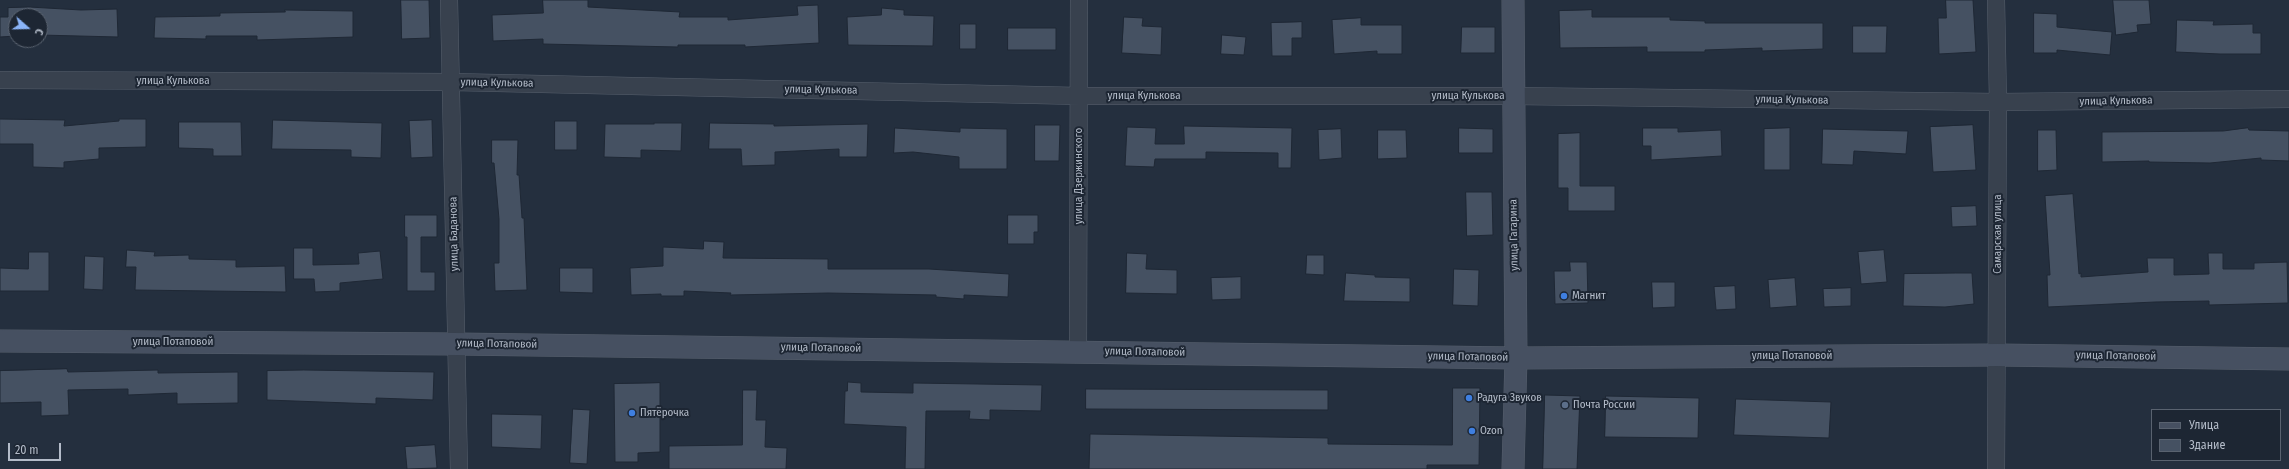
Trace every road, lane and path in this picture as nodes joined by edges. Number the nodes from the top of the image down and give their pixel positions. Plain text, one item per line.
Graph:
1 (449, 0) edge
2 (1079, 0) edge
3 (1513, 0) edge
4 (1996, 0) edge
5 (0, 80) edge
6 (452, 82) junction
7 (1080, 96) junction
8 (1512, 96) junction
9 (2289, 100) edge
10 (1998, 102) junction
11 (0, 341) edge
12 (456, 344) junction
13 (1078, 351) junction
14 (1998, 355) junction
15 (1516, 358) junction
16 (2289, 359) edge
17 (459, 469) edge
18 (1513, 469) edge
19 (1996, 469) edge

1 - 6 street, улица Баданова
2 - 7 street, улица Дзержинского
3 - 8 main road, улица Гагарина
4 - 10 street, Самарская улица
5 - 6 street, улица Кулькова
6 - 7 street, улица Кулькова
6 - 12 street, улица Баданова
7 - 8 street, улица Кулькова
7 - 13 street, улица Дзержинского
8 - 10 street, улица Кулькова
8 - 15 main road, улица Гагарина
9 - 10 street, улица Кулькова
10 - 14 street, Самарская улица
11 - 12 main road, улица Потаповой
12 - 13 main road, улица Потаповой
12 - 17 street, улица Баданова
13 - 15 main road, улица Потаповой
14 - 15 main road, улица Потаповой
14 - 16 main road, улица Потаповой
14 - 19 street, Самарская улица
15 - 18 main road, улица Гагарина

